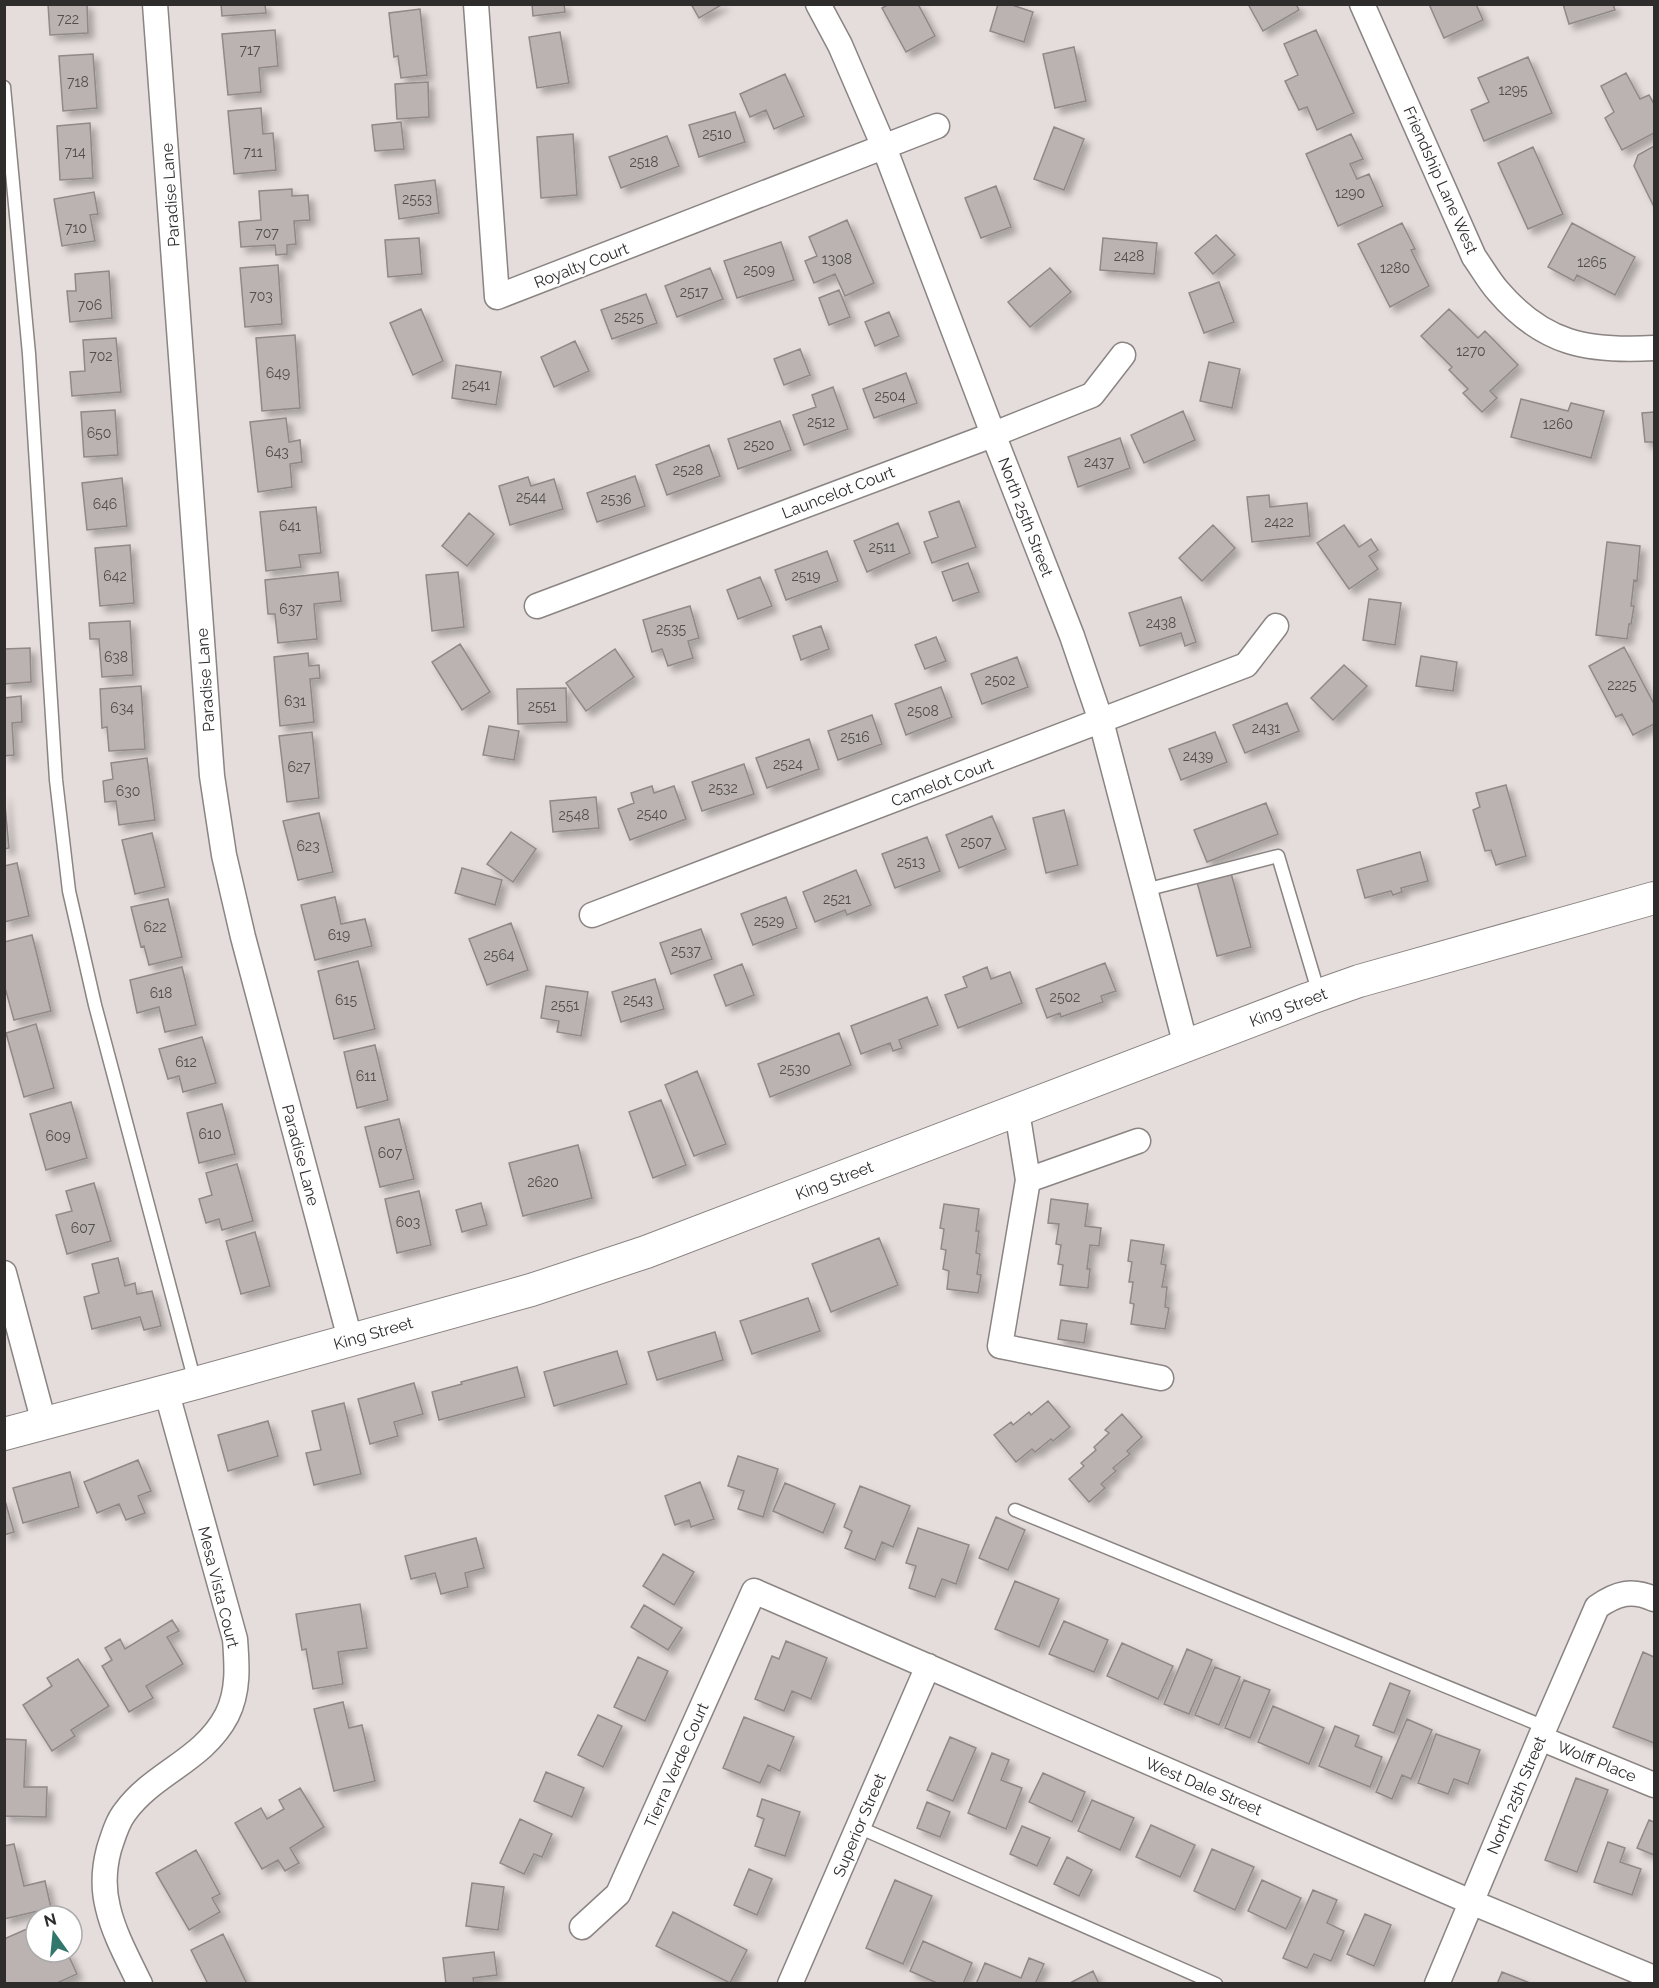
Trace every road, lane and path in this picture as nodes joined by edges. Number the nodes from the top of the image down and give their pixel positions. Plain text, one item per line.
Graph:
1 (155, 4) edge
2 (476, 4) edge
3 (818, 4) edge
4 (1362, 4) edge
5 (4, 87) edge
6 (937, 126) dead end
7 (884, 147) junction
8 (1654, 348) edge
9 (1123, 355) dead end
10 (993, 434) junction
11 (537, 606) dead end
12 (1276, 626) dead end
13 (1101, 721) junction
14 (1145, 890) junction
15 (1654, 898) edge
16 (592, 915) dead end
17 (1320, 995) junction
18 (1186, 1046) junction
19 (1017, 1111) junction
20 (1138, 1141) dead end
21 (1028, 1180) junction
22 (4, 1273) edge
23 (350, 1339) junction
24 (1161, 1378) dead end
25 (181, 1387) junction
26 (44, 1423) junction
27 (4, 1434) edge
28 (1015, 1510) dead end
29 (754, 1591) joint
30 (1654, 1599) edge
31 (928, 1666) junction
32 (1542, 1733) junction
33 (1654, 1785) edge
34 (858, 1827) junction
35 (1471, 1902) junction
36 (582, 1927) dead end
37 (1654, 1978) edge
38 (140, 1983) edge
39 (790, 1983) edge
40 (1216, 1983) edge
41 (1437, 1983) edge

1 - 23 street, Paradise Lane
2 - 7 street, Royalty Court
3 - 7 street, North 25th Street
4 - 8 street, Friendship Lane West
5 - 25 lane
6 - 7 street, Royalty Court
7 - 10 street, North 25th Street
9 - 10 street, Launcelot Court
10 - 11 street, Launcelot Court
10 - 13 street, North 25th Street
12 - 13 street, Camelot Court
13 - 14 street, North 25th Street
13 - 16 street, Camelot Court
14 - 17 lane
14 - 18 street, North 25th Street
15 - 17 street, King Street
17 - 18 street, King Street
18 - 19 street, King Street
19 - 21 street
19 - 23 street, King Street
20 - 21 street
21 - 24 street
22 - 26 street
23 - 25 street, King Street
25 - 26 street, King Street
25 - 38 street, Mesa Vista Court
26 - 27 street, King Street
28 - 32 lane
29 - 31 street, West Dale Street
29 - 36 street, Tierra Verde Court
30 - 32 street, North 25th Street
31 - 34 street, Superior Street
31 - 35 street, West Dale Street
32 - 33 street, Wolff Place
32 - 35 street, North 25th Street
34 - 39 street, Superior Street
34 - 40 lane
35 - 37 street, West Dale Street
35 - 41 street, North 25th Street

